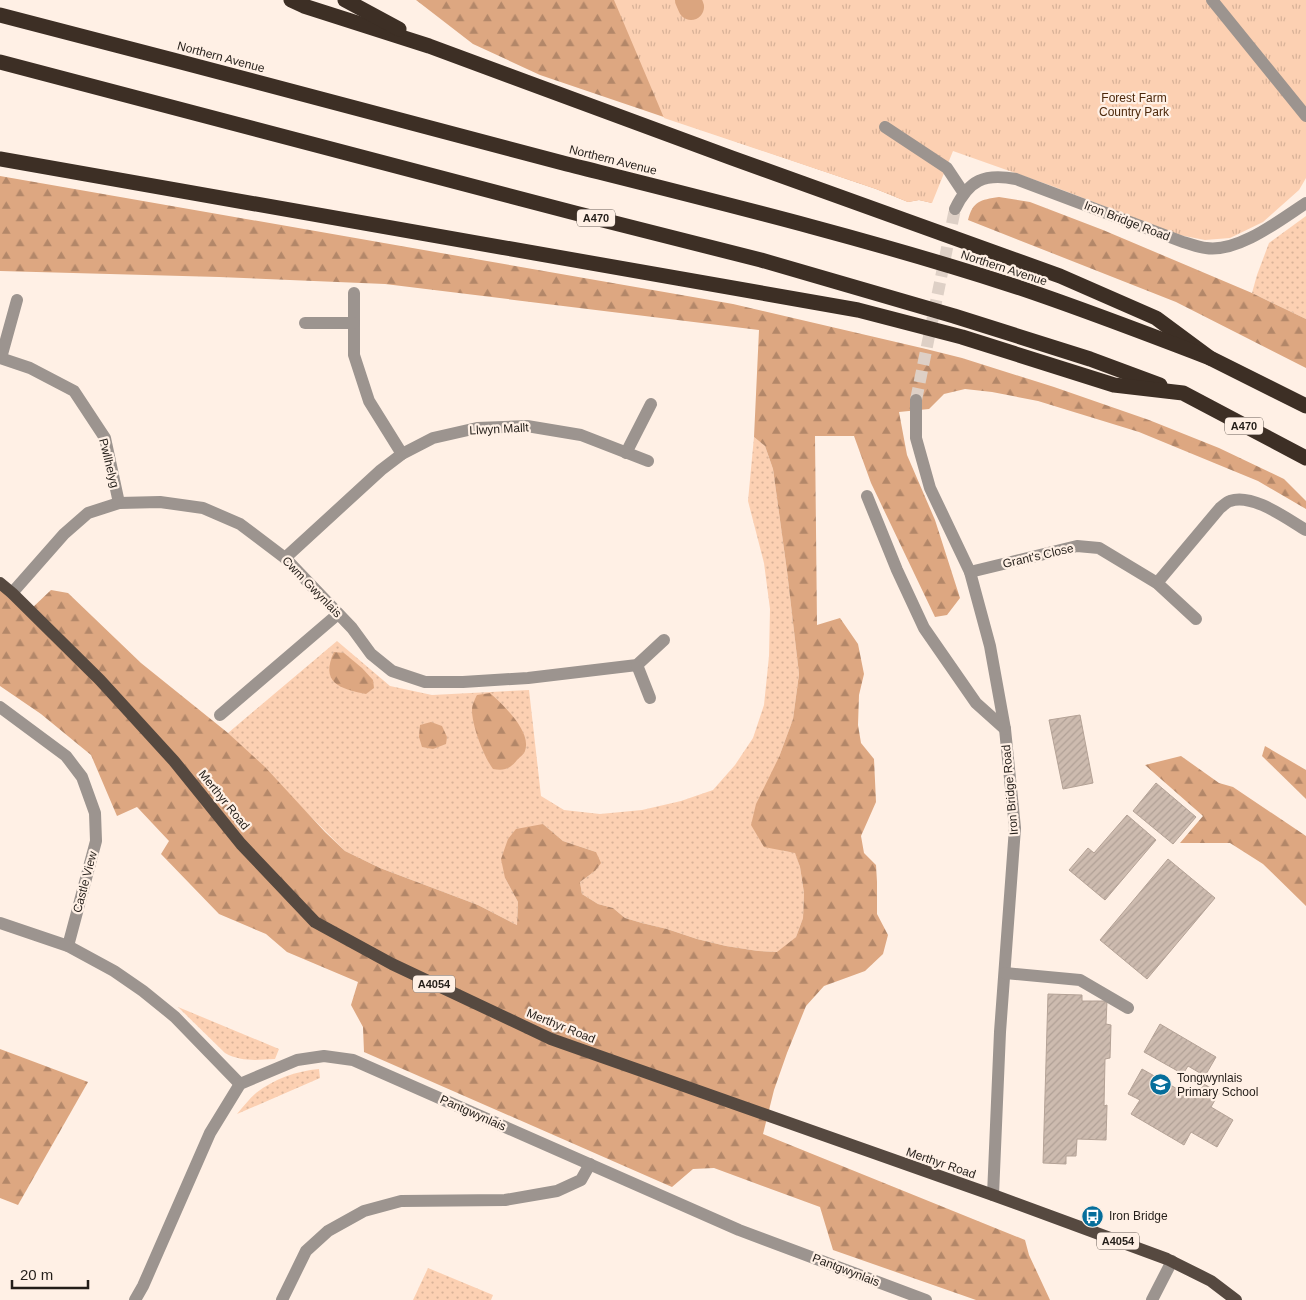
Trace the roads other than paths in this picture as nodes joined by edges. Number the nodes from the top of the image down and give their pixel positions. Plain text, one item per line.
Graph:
1 (291, 0) edge
2 (346, 0) edge
3 (1212, 0) edge
4 (0, 15) edge
5 (430, 46) junction
6 (1, 62) edge
7 (1306, 116) edge
8 (886, 127) dead end
9 (0, 159) edge
10 (963, 192) junction
11 (1306, 203) edge
12 (955, 209) tunnel mouth
13 (354, 293) dead end
14 (17, 300) dead end
15 (305, 323) dead end
16 (354, 324) junction
17 (1, 358) edge
18 (1210, 358) junction
19 (1183, 393) junction
20 (916, 400) tunnel mouth
21 (651, 404) dead end
22 (1306, 406) edge
23 (626, 452) junction
24 (402, 454) junction
25 (1306, 458) edge
26 (648, 462) dead end
27 (866, 496) dead end
28 (119, 503) junction
29 (1306, 530) edge
30 (285, 558) junction
31 (970, 572) junction
32 (0, 583) edge
33 (1157, 583) junction
34 (12, 593) junction
35 (338, 614) junction
36 (1196, 619) dead end
37 (664, 640) dead end
38 (637, 666) junction
39 (650, 698) dead end
40 (0, 707) edge
41 (220, 715) dead end
42 (1005, 730) junction
43 (0, 923) edge
44 (68, 946) junction
45 (1005, 973) junction
46 (1128, 1008) dead end
47 (240, 1084) junction
48 (590, 1164) junction
49 (993, 1195) junction
50 (1172, 1261) junction
51 (135, 1300) edge
52 (282, 1300) edge
53 (926, 1300) edge
54 (1152, 1300) edge
55 (1236, 1300) edge

1 - 5 highway
2 - 5 highway
3 - 7 street
4 - 18 highway, Northern Avenue
5 - 18 highway
6 - 19 highway, A470
8 - 10 street
9 - 19 highway
10 - 11 street, Iron Bridge Road
10 - 12 street
13 - 16 street
14 - 17 street, Pwllhelyg
15 - 16 street
16 - 24 street
17 - 28 street, Pwllhelyg
18 - 22 highway
19 - 25 highway, A470
20 - 31 street, Iron Bridge Road
21 - 23 street
23 - 24 street, Llwyn Mallt
23 - 26 street, Llwyn Mallt
24 - 30 street, Llwyn Mallt
27 - 42 street
28 - 30 street, Cwm Gwynlais
28 - 34 street, Cwm Gwynlais
29 - 33 street
30 - 35 street, Cwm Gwynlais
31 - 33 street, Grant's Close
31 - 42 street, Iron Bridge Road
32 - 34 main road, Merthyr Road / A4054
33 - 36 street, Grant's Close
34 - 49 main road, Merthyr Road / A4054
35 - 38 street, Cwm Gwynlais
35 - 41 street
37 - 38 street
38 - 39 street
40 - 44 street, Castle View
42 - 45 street, Iron Bridge Road
43 - 44 street
44 - 47 street
45 - 46 street
45 - 49 street, Iron Bridge Road
47 - 48 street, Pantgwynlais
47 - 51 street
48 - 52 street
48 - 53 street, Pantgwynlais
49 - 50 main road, Merthyr Road / A4054
50 - 54 street
50 - 55 main road, Merthyr Road / A4054

